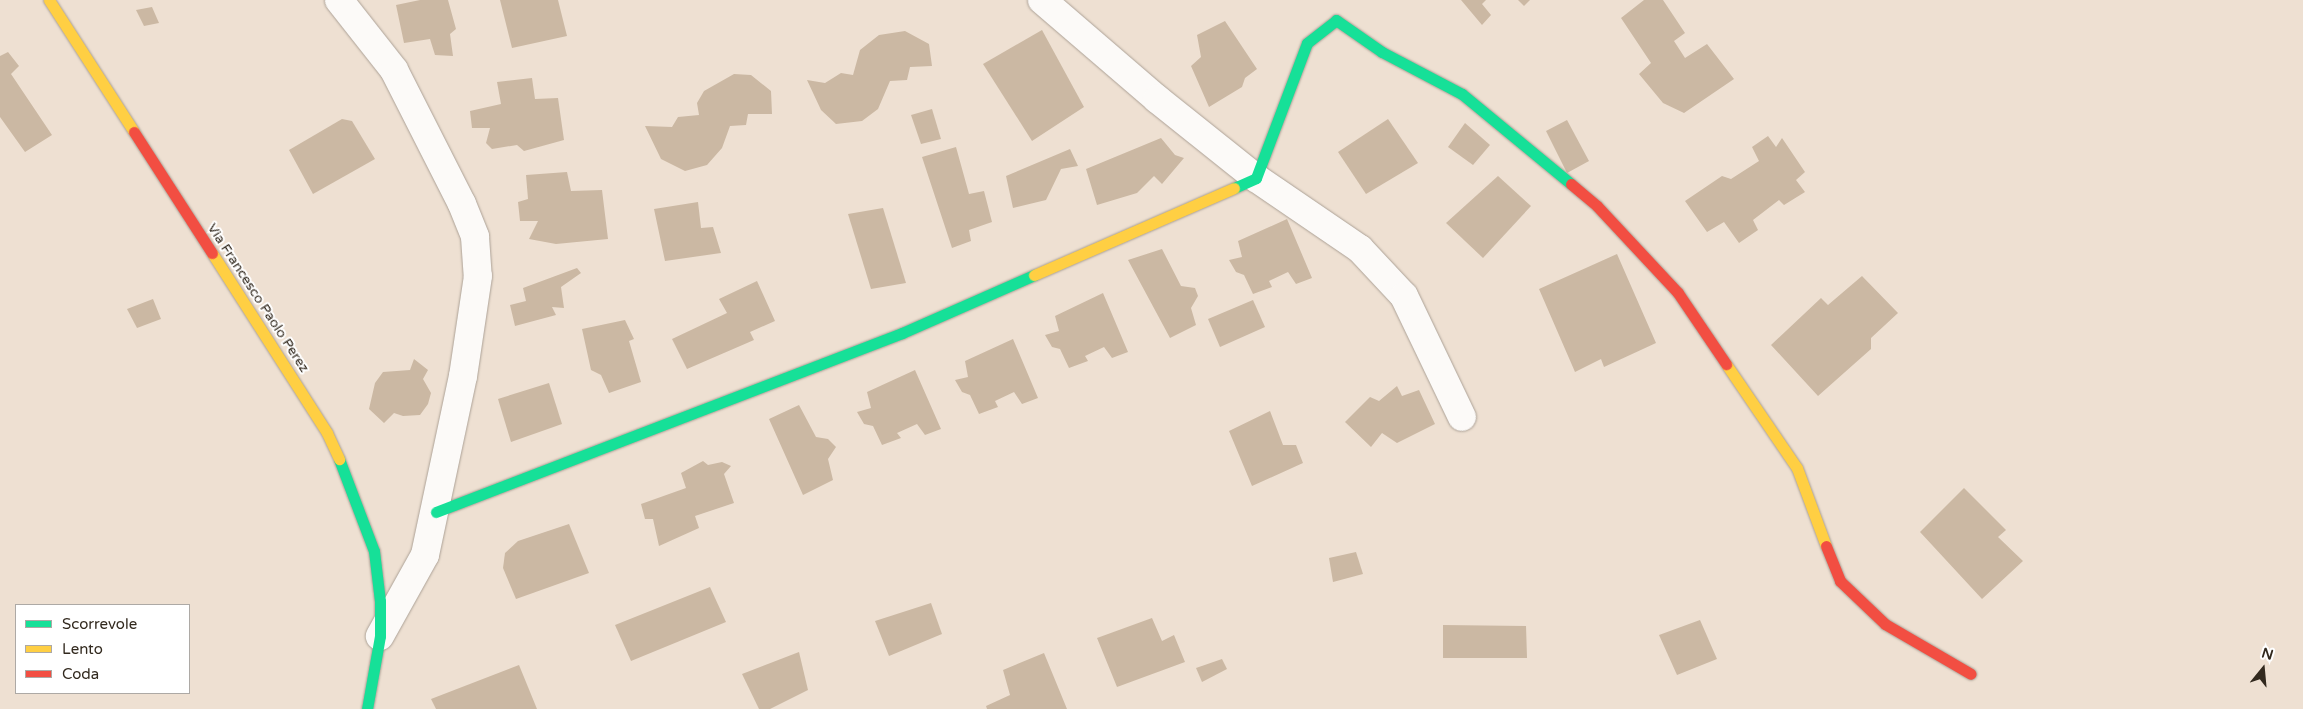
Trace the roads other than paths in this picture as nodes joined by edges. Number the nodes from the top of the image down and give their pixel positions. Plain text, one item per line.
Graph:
1 (49, 0) edge
2 (339, 0) edge
3 (1042, 0) edge
4 (1256, 178) junction
5 (1462, 417) dead end
6 (436, 512) junction
7 (380, 636) junction
8 (1971, 674) dead end
9 (367, 709) edge

1 - 7 street, Via Francesco Paolo Perez
2 - 6 street
3 - 4 street
4 - 5 street
4 - 6 street
4 - 8 street
6 - 7 street
7 - 9 street, Via Francesco Paolo Perez

